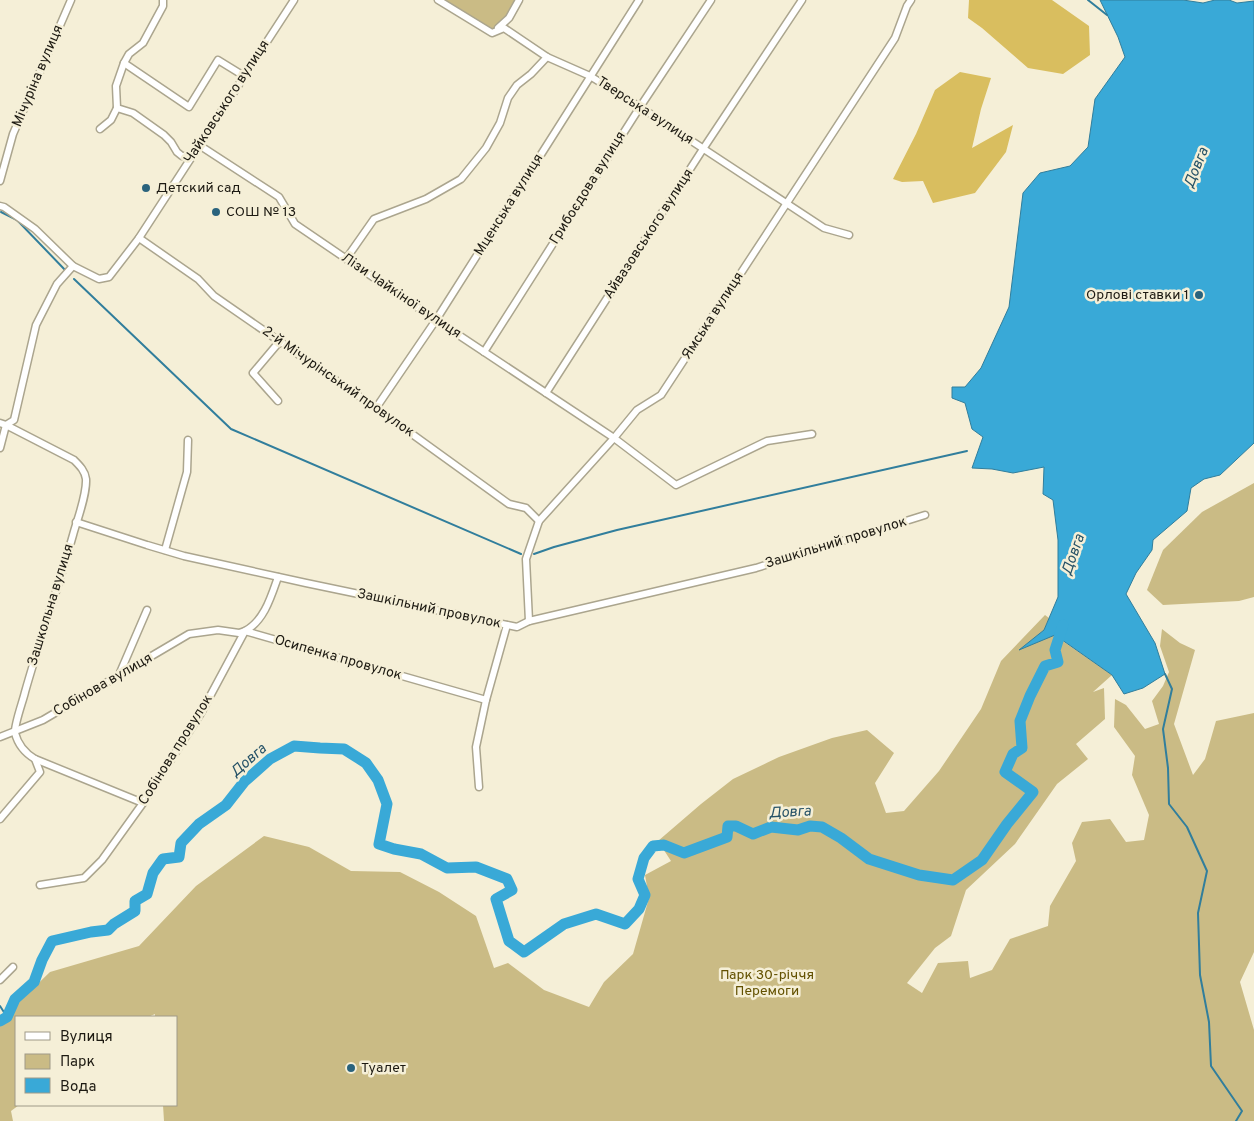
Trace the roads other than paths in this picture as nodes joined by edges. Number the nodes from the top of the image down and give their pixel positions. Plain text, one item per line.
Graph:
1 (71, 0) edge
2 (163, 0) edge
3 (294, 0) edge
4 (438, 0) edge
5 (519, 0) edge
6 (639, 0) edge
7 (711, 0) edge
8 (802, 0) edge
9 (911, 0) edge
10 (492, 33) junction
11 (547, 57) junction
12 (124, 64) junction
13 (244, 76) junction
14 (590, 76) junction
15 (640, 106) junction
16 (117, 108) junction
17 (100, 129) dead end
18 (199, 145) junction
19 (703, 149) junction
20 (191, 156) junction
21 (0, 181) edge
22 (786, 204) junction
23 (0, 206) edge
24 (849, 235) dead end
25 (139, 238) junction
26 (346, 259) junction
27 (73, 266) junction
28 (436, 320) junction
29 (280, 342) junction
30 (484, 352) junction
31 (546, 393) junction
32 (278, 401) dead end
33 (376, 408) junction
34 (3, 424) edge
35 (812, 434) dead end
36 (614, 438) junction
37 (188, 440) dead end
38 (0, 448) edge
39 (925, 515) dead end
40 (539, 521) junction
41 (76, 522) junction
42 (165, 550) junction
43 (278, 577) junction
44 (147, 610) dead end
45 (529, 621) junction
46 (507, 625) junction
47 (245, 631) junction
48 (189, 634) joint
49 (119, 676) junction
50 (486, 700) junction
51 (15, 731) junction
52 (0, 737) edge
53 (35, 760) junction
54 (479, 787) dead end
55 (143, 803) junction
56 (0, 819) edge
57 (40, 885) dead end
58 (13, 967) dead end
59 (0, 980) edge

1 - 21 street, Мічуріна вулиця
2 - 12 street
3 - 13 street, Чайковського вулиця
4 - 10 street, Тверська вулиця
5 - 10 street
6 - 14 street, Мценська вулиця
7 - 15 street, Грибоєдова вулиця
8 - 19 street, Айвазовського вулиця
9 - 22 street, Ямська вулиця
10 - 11 street, Тверська вулиця
11 - 14 street, Тверська вулиця
11 - 26 street
12 - 13 street
12 - 16 street
13 - 18 street, Чайковського вулиця
14 - 15 street, Тверська вулиця
14 - 28 street, Мценська вулиця
15 - 19 street, Тверська вулиця
15 - 30 street, Грибоєдова вулиця
16 - 17 street
16 - 20 street
18 - 20 street, Чайковського вулиця
18 - 26 street, Лізи Чайкіної вулиця
19 - 22 street, Тверська вулиця
19 - 31 street, Айвазовського вулиця
20 - 25 street, Чайковського вулиця
22 - 24 street, Тверська вулиця
22 - 36 street, Ямська вулиця
23 - 27 street
25 - 27 street, Чайковського вулиця
25 - 29 street, 2-й Мічурінський провулок
26 - 28 street, Лізи Чайкіної вулиця
27 - 34 street
28 - 30 street, Лізи Чайкіної вулиця
28 - 33 street, Мценська вулиця
29 - 32 street
29 - 33 street, 2-й Мічурінський провулок
30 - 31 street, Лізи Чайкіної вулиця
31 - 36 street, Лізи Чайкіної вулиця
33 - 40 street, 2-й Мічурінський провулок
34 - 38 street
34 - 41 street, Зашкольна вулиця
35 - 36 street, Лізи Чайкіної вулиця
36 - 40 street, Ямська вулиця
37 - 42 street
39 - 45 street, Зашкільний провулок
40 - 45 street, Ямська вулиця
41 - 42 street, Зашкільний провулок
41 - 51 street, Зашкольна вулиця
42 - 43 street, Зашкільний провулок
43 - 46 street, Зашкільний провулок
43 - 47 street, Собінова провулок
44 - 49 street
45 - 46 street, Зашкільний провулок
46 - 50 street
47 - 48 street, Осипенка провулок
47 - 50 street, Осипенка провулок
47 - 55 street, Собінова провулок
48 - 49 street, Собінова вулиця
49 - 51 street, Собінова вулиця
50 - 54 street
51 - 52 street
51 - 53 street
53 - 55 street
53 - 56 street
55 - 57 street, Собінова провулок
58 - 59 street

